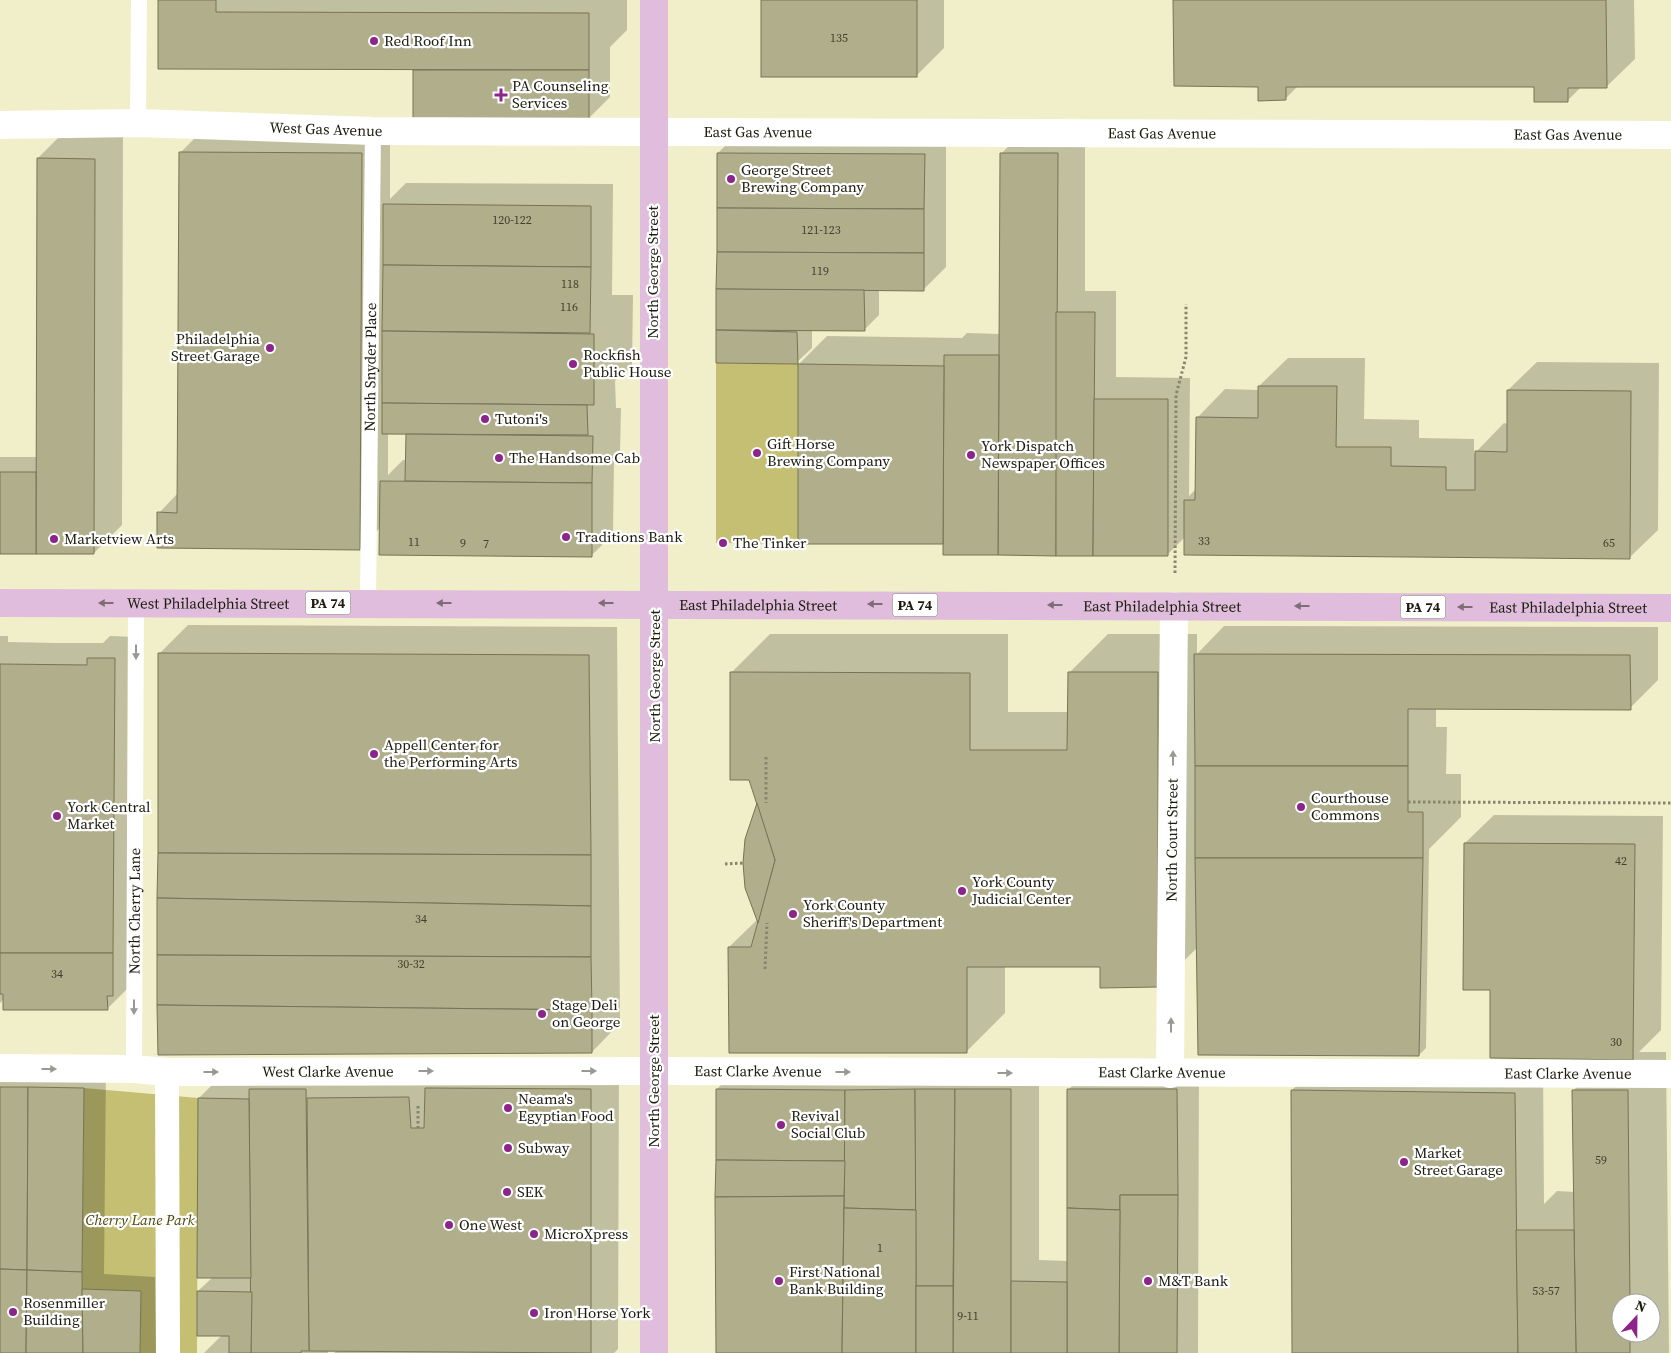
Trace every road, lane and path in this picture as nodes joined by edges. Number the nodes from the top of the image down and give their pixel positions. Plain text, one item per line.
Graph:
1 (139, 0) edge
2 (654, 0) edge
3 (138, 123) junction
4 (0, 125) edge
5 (373, 131) junction
6 (653, 131) junction
7 (1671, 135) edge
8 (1186, 304) dead end
9 (0, 603) edge
10 (136, 603) junction
11 (368, 603) junction
12 (655, 603) junction
13 (1174, 606) junction
14 (1671, 608) edge
15 (766, 757) dead end
16 (1408, 802) dead end
17 (766, 803) dead end
18 (1671, 803) edge
19 (743, 863) dead end
20 (726, 864) dead end
21 (767, 923) dead end
22 (765, 969) dead end
23 (0, 1068) edge
24 (134, 1070) junction
25 (654, 1071) junction
26 (167, 1072) junction
27 (1170, 1074) junction
28 (1671, 1074) edge
29 (418, 1104) dead end
30 (418, 1128) dead end
31 (168, 1353) edge
32 (654, 1353) edge

1 - 3 lane
2 - 6 main road, North George Street
3 - 4 street, West Gas Avenue
3 - 5 street, West Gas Avenue
5 - 6 street, West Gas Avenue
5 - 11 lane, North Snyder Place
6 - 7 street, East Gas Avenue
6 - 12 main road, North George Street
8 - 13 path
10 -> 9 main road, West Philadelphia Street / PA 74
10 - 11 main road, West Philadelphia Street / PA 74
10 -> 24 lane, North Cherry Lane
12 -> 11 main road, West Philadelphia Street / PA 74
13 -> 12 main road, East Philadelphia Street / PA 74
12 - 25 main road, North George Street
14 -> 13 main road, East Philadelphia Street / PA 74
27 -> 13 street, North Court Street
15 - 17 path
16 - 18 path
19 - 20 path
21 - 22 path
23 -> 24 street, West Clarke Avenue
24 - 26 street, West Clarke Avenue
26 -> 25 street, West Clarke Avenue
25 -> 27 street, East Clarke Avenue
25 - 32 main road, North George Street
26 - 31 street
27 - 28 street, East Clarke Avenue
29 - 30 path

